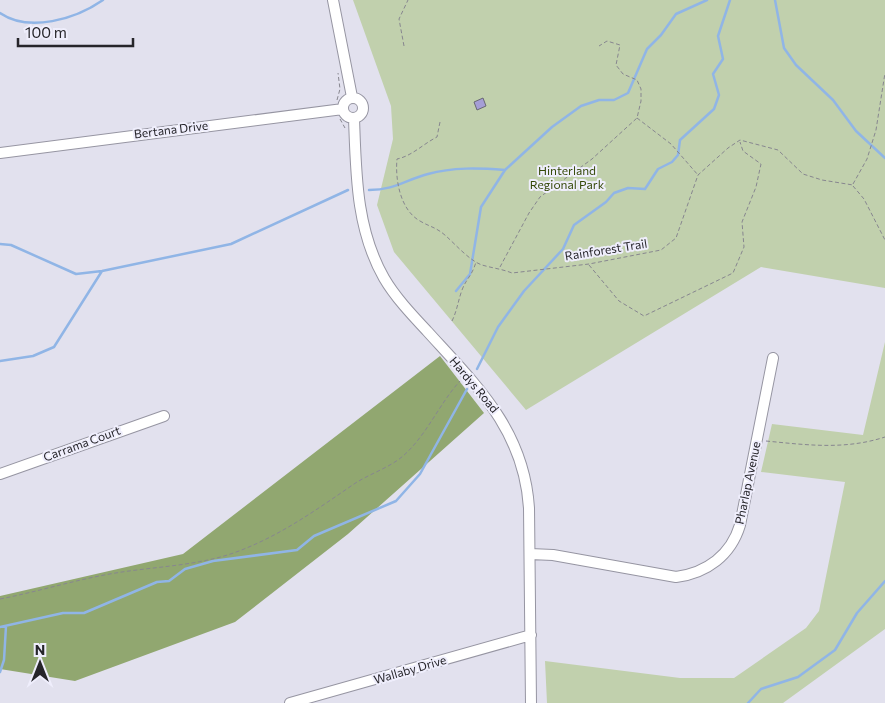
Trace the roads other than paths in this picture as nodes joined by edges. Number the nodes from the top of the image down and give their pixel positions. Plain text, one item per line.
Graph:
1 (333, 0) edge
2 (352, 97) junction
3 (340, 113) junction
4 (354, 118) junction
5 (0, 153) edge
6 (773, 358) dead end
7 (164, 416) dead end
8 (0, 474) edge
9 (530, 554) junction
10 (531, 636) junction
11 (290, 703) edge
12 (532, 703) edge

1 - 2 street
2 - 3 street
2 - 4 street
3 - 4 street
3 - 5 street, Bertana Drive
4 - 9 street, Hardys Road
6 - 9 street, Pharlap Avenue
7 - 8 street, Carrama Court
9 - 10 street, Hardys Road
10 - 11 street, Wallaby Drive
10 - 12 street, Hardys Road

